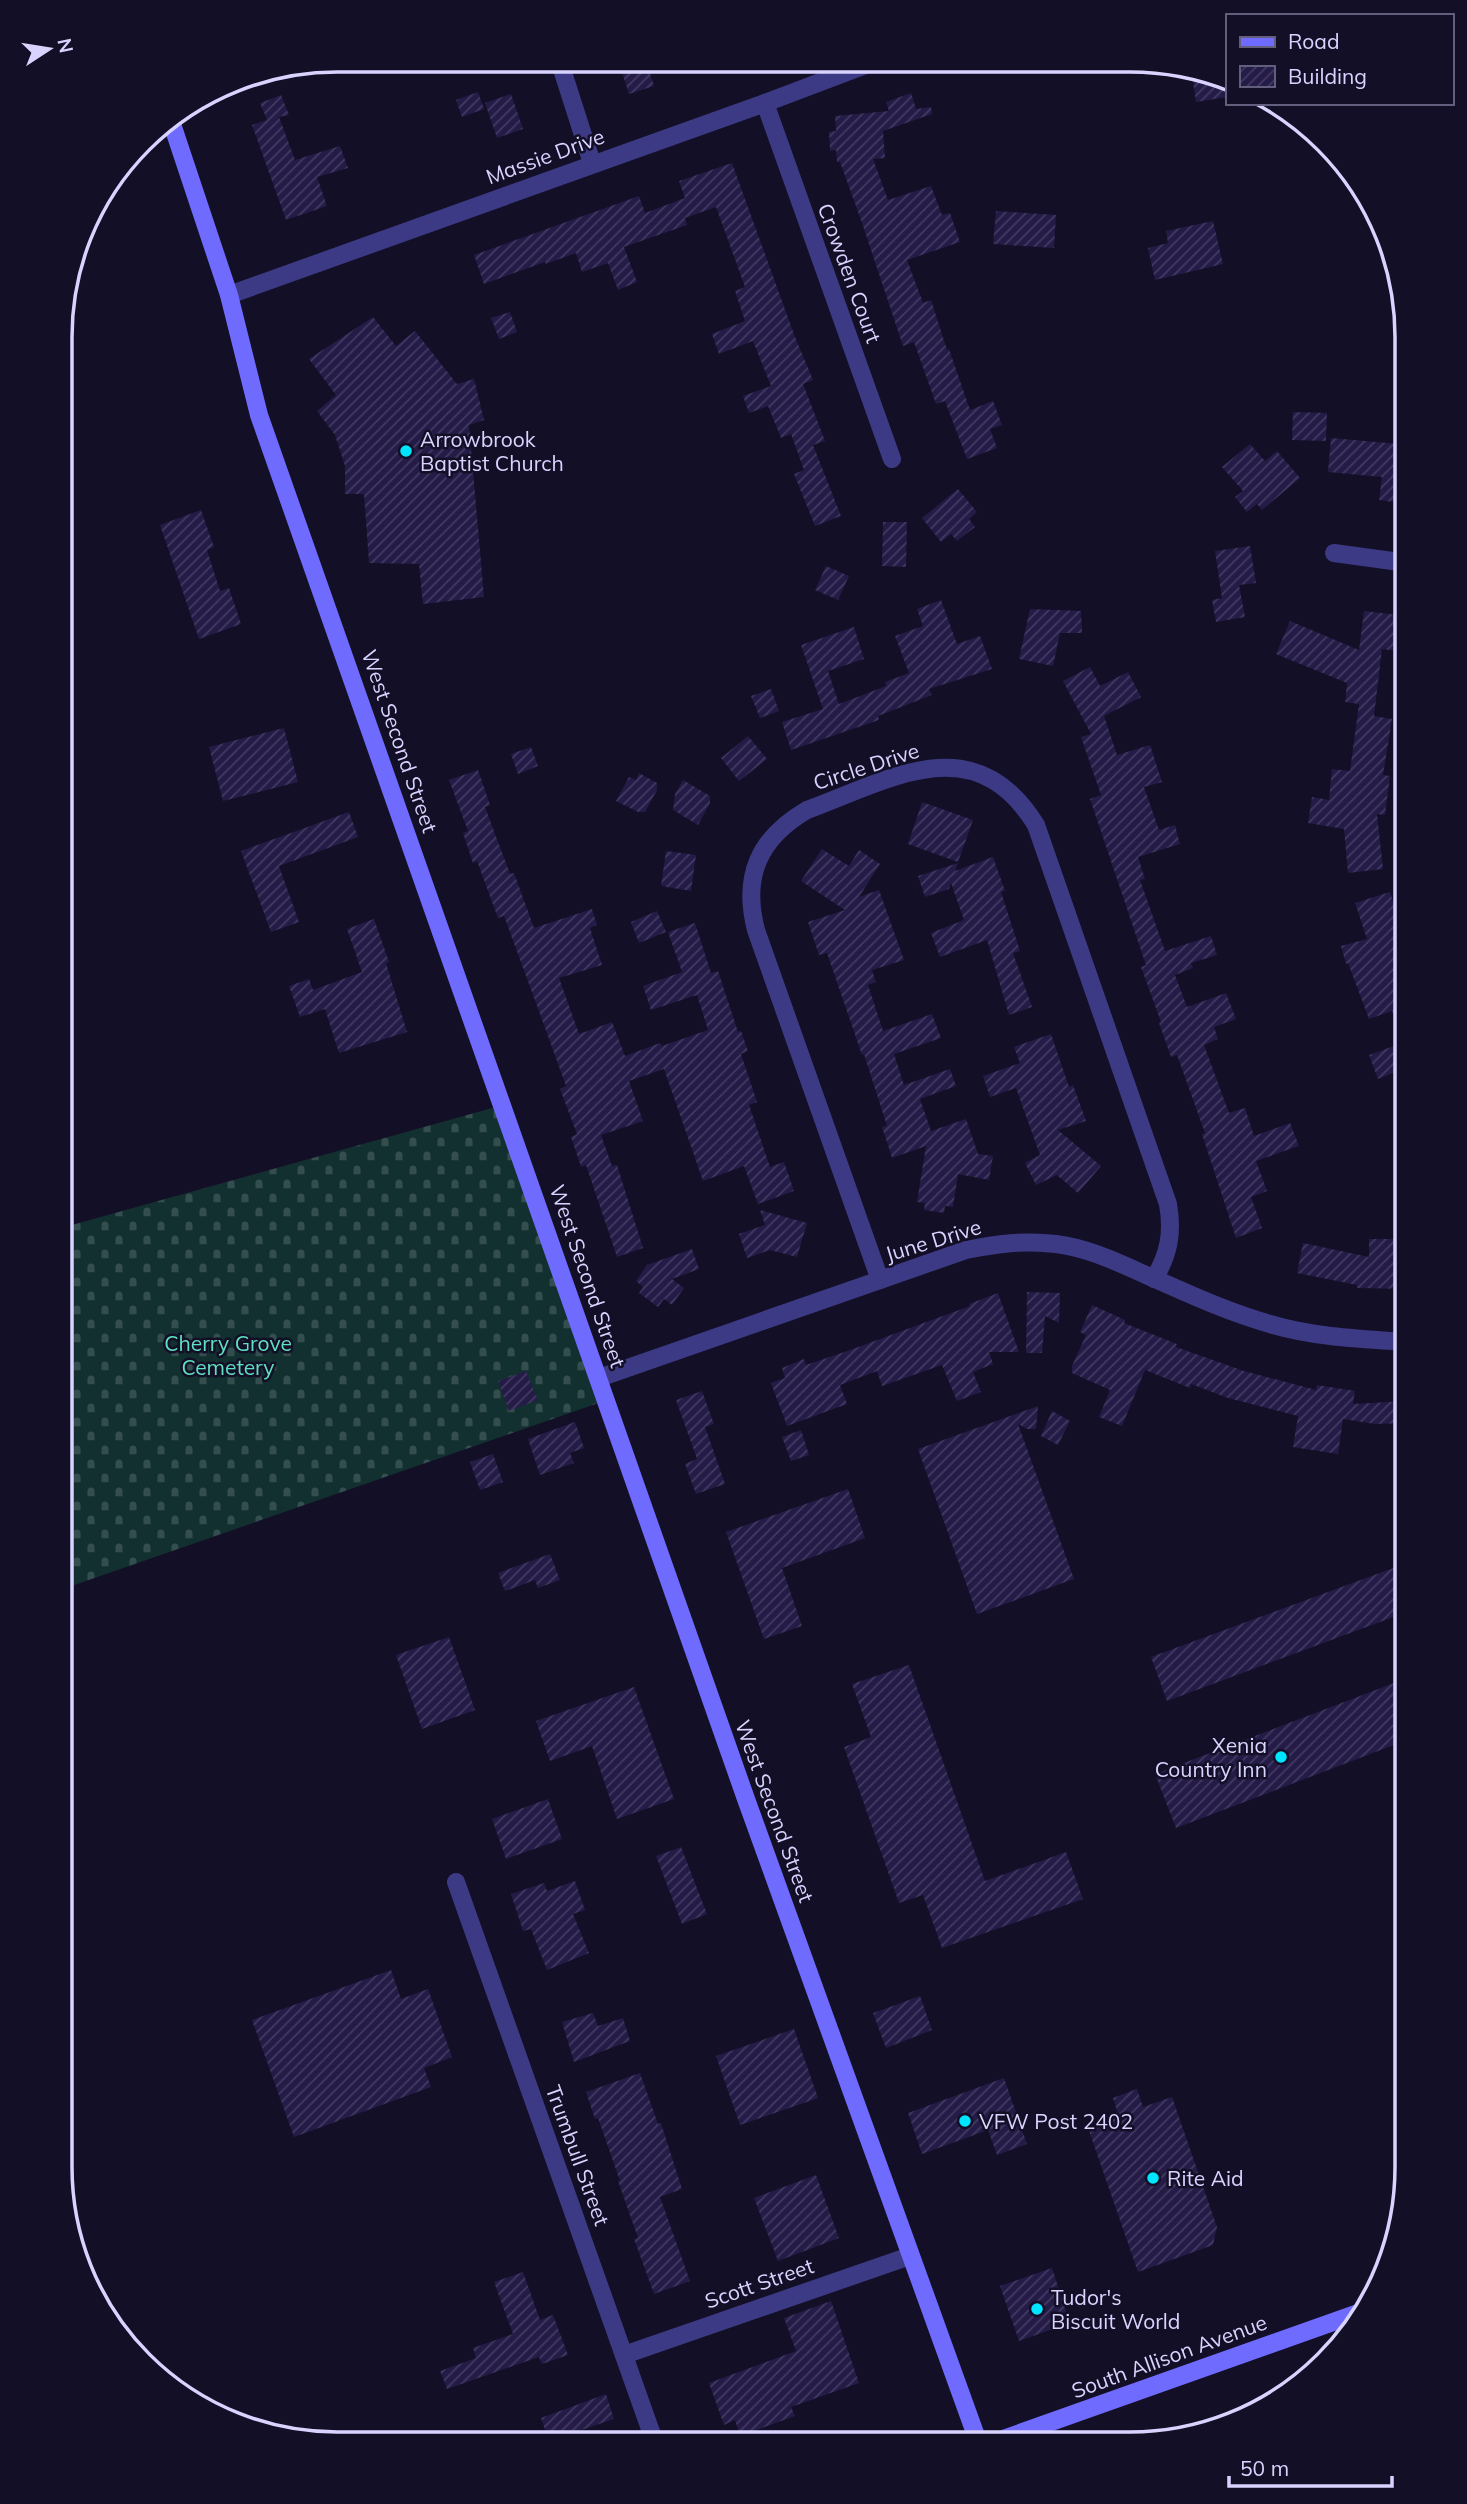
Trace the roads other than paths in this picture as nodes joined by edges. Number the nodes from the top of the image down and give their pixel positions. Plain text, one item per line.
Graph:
1 (563, 72) edge
2 (837, 72) edge
3 (765, 103) junction
4 (173, 128) edge
5 (592, 163) junction
6 (229, 295) junction
7 (892, 459) dead end
8 (1334, 553) dead end
9 (1395, 561) edge
10 (1154, 1279) junction
11 (880, 1280) junction
12 (1395, 1341) edge
13 (599, 1378) junction
14 (456, 1882) dead end
15 (910, 2256) junction
16 (1350, 2316) edge
17 (624, 2355) junction
18 (651, 2432) edge
19 (975, 2432) edge
20 (1023, 2432) edge

1 - 5 street
2 - 3 street, Massie Drive
3 - 5 street, Massie Drive
3 - 7 street, Crowden Court
4 - 6 main road, West Second Street
5 - 6 street, Massie Drive
6 - 13 main road, West Second Street
8 - 9 street
10 - 11 street, June Drive
10 - 11 street, Circle Drive
10 - 12 street, June Drive
11 - 13 street, June Drive
13 - 15 main road, West Second Street
14 - 17 street, Trumbull Street
15 - 17 street, Scott Street
15 - 19 main road, West Second Street
16 - 20 main road, South Allison Avenue
17 - 18 street, Trumbull Street

